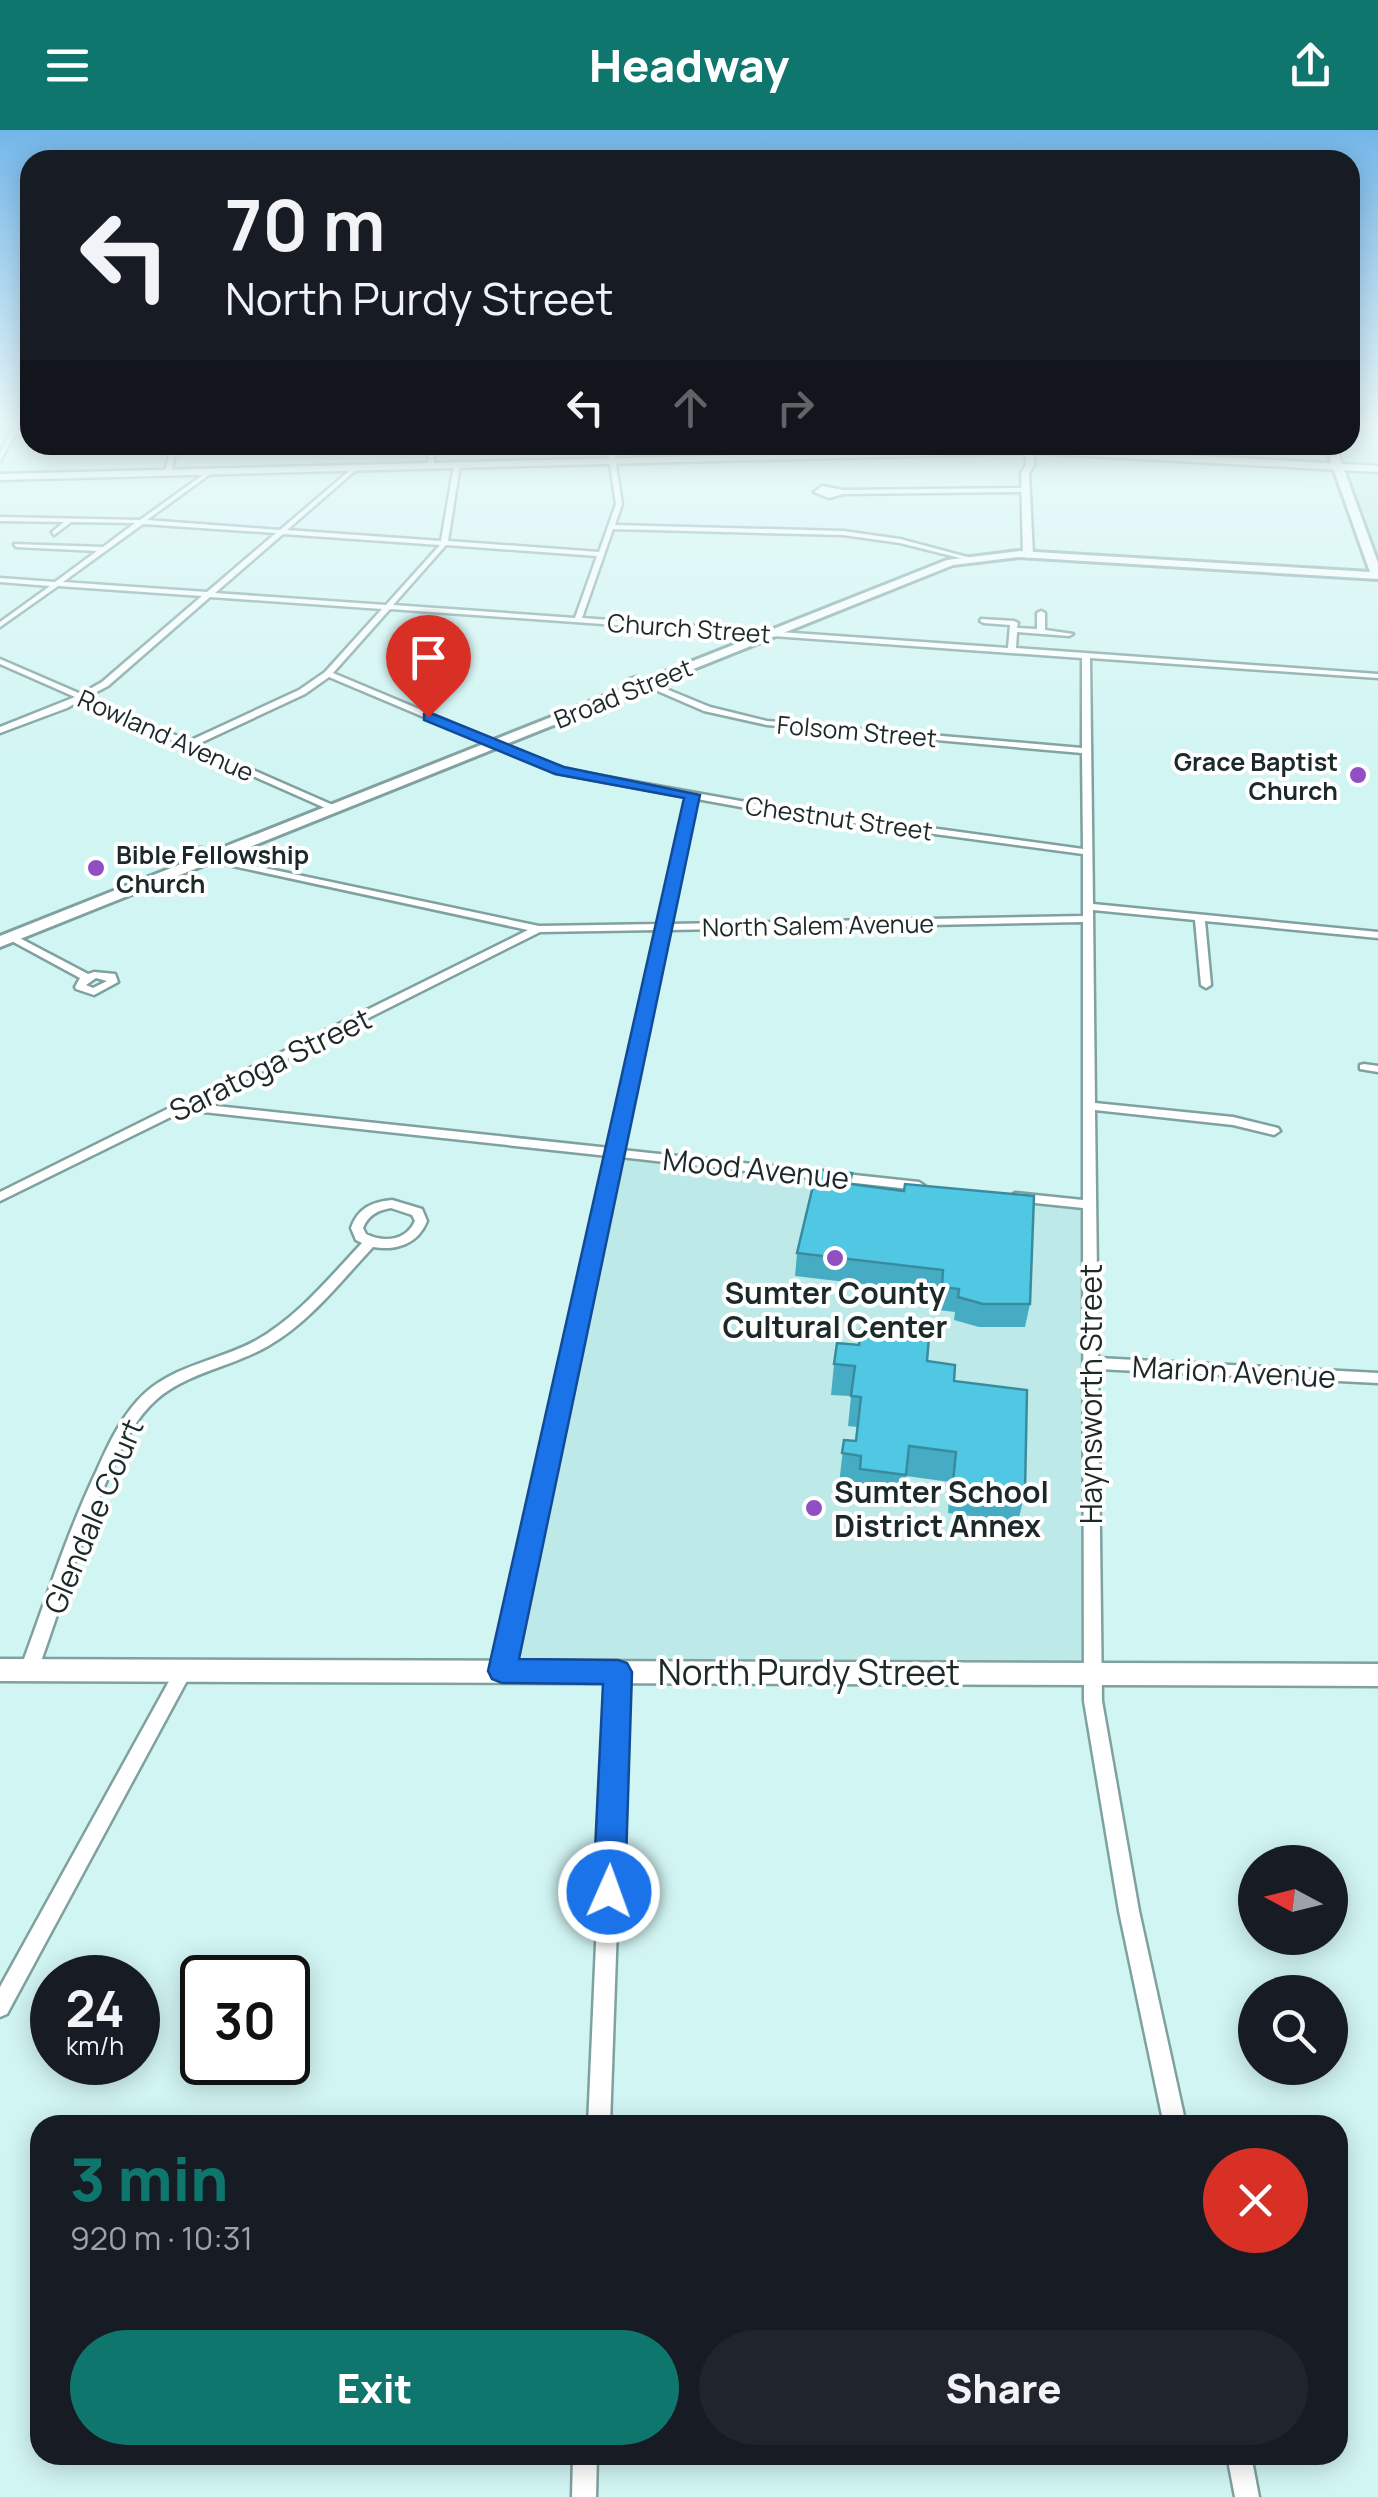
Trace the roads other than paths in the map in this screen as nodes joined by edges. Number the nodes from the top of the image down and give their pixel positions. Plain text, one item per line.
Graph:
1 (118, 538) edge
2 (275, 538) edge
3 (353, 538) edge
4 (445, 538) edge
5 (607, 538) edge
6 (882, 538) edge
7 (1028, 538) edge
8 (1363, 538) edge
9 (444, 544) junction
10 (16, 545) dead end
11 (104, 549) junction
12 (1028, 552) junction
13 (601, 554) junction
14 (954, 555) junction
15 (968, 558) junction
16 (1377, 575) edge
17 (0, 580) edge
18 (57, 584) junction
19 (210, 594) junction
20 (389, 607) junction
21 (1042, 613) dead end
22 (578, 620) junction
23 (984, 621) dead end
24 (0, 625) edge
25 (1014, 630) junction
26 (752, 632) junction
27 (1041, 632) junction
28 (772, 634) junction
29 (1070, 634) dead end
30 (1012, 650) junction
31 (1086, 656) junction
32 (0, 661) edge
33 (328, 674) junction
34 (1378, 676) edge
35 (640, 681) junction
36 (82, 698) junction
37 (0, 730) edge
38 (486, 742) junction
39 (188, 745) junction
40 (1086, 751) junction
41 (692, 795) junction
42 (325, 806) junction
43 (1087, 852) junction
44 (205, 853) junction
45 (1087, 913) junction
46 (1200, 917) junction
47 (664, 928) junction
48 (539, 929) junction
49 (1378, 935) edge
50 (4, 936) edge
51 (86, 978) dead end
52 (1206, 985) dead end
53 (184, 1106) junction
54 (1088, 1106) junction
55 (1274, 1132) dead end
56 (615, 1153) junction
57 (935, 1188) edge
58 (992, 1194) edge
59 (0, 1197) edge
60 (1089, 1205) junction
61 (370, 1242) junction
62 (1090, 1363) junction
63 (1378, 1378) edge
64 (0, 1670) edge
65 (28, 1670) junction
66 (184, 1670) junction
67 (502, 1671) junction
68 (618, 1672) junction
69 (1094, 1673) junction
70 (1378, 1675) edge
71 (0, 2008) edge
72 (599, 2115) edge
73 (1172, 2115) edge
74 (586, 2465) edge
75 (1241, 2465) edge
76 (584, 2497) edge
77 (1248, 2497) edge

1 - 11 street
2 - 19 street
3 - 9 street
4 - 9 street
5 - 13 street
6 - 14 street
7 - 12 main road
8 - 16 main road
9 - 13 street
9 - 20 street
10 - 11 street
11 - 18 street
12 - 14 main road, Broad Street
12 - 15 main road, Broad Street
12 - 16 main road
13 - 22 street
14 - 15 street
14 - 26 main road, Broad Street
15 - 28 main road, Broad Street
17 - 18 street, Church Street
18 - 19 street, Church Street
18 - 24 street
19 - 20 street, Church Street
19 - 36 street
20 - 22 street, Church Street
20 - 33 street
21 - 27 street
22 - 26 street, Church Street
23 - 25 street
25 - 27 street
25 - 30 street
26 - 28 street, Church Street
26 - 35 main road, Broad Street
27 - 29 street
28 - 30 street, Church Street
28 - 35 main road, Broad Street
30 - 31 street, Church Street
31 - 34 street, Church Street
31 - 40 street, Haynsworth Street
32 - 36 street, Rowland Avenue
33 - 38 street, Chestnut Street
33 - 39 street
35 - 38 main road, Broad Street
35 - 40 street, Folsom Street
36 - 37 street
36 - 39 street, Rowland Avenue
38 - 41 street, Chestnut Street
38 - 42 main road, Broad Street
39 - 42 street, Rowland Avenue
40 - 43 street, Haynsworth Street
41 - 43 street, Chestnut Street
41 - 47 street
42 - 44 main road, Broad Street
43 - 45 street, Haynsworth Street
44 - 48 street, North Salem Avenue
44 - 50 main road, Broad Street
45 - 46 street, North Salem Avenue
45 - 47 street, North Salem Avenue
45 - 54 street, Haynsworth Street
46 - 49 street, North Salem Avenue
46 - 52 street
47 - 48 street, North Salem Avenue
47 - 56 street
48 - 53 street, Saratoga Street
50 - 51 street
53 - 56 street, Mood Avenue
53 - 59 street, Saratoga Street
54 - 55 street
54 - 60 street, Haynsworth Street
56 - 57 street, Mood Avenue
56 - 67 street
58 - 60 street
60 - 62 street, Haynsworth Street
61 - 61 street
61 - 65 street, Glendale Court
62 - 63 street, Marion Avenue
62 - 69 street, Haynsworth Street
64 - 65 main road, North Purdy Street
65 - 66 main road, North Purdy Street
66 - 67 main road, North Purdy Street
66 - 71 street
67 - 68 main road, North Purdy Street
68 - 69 main road, North Purdy Street
68 - 72 street
69 - 70 main road, North Purdy Street
69 - 73 street, Haynsworth Street
74 - 76 street
75 - 77 street

